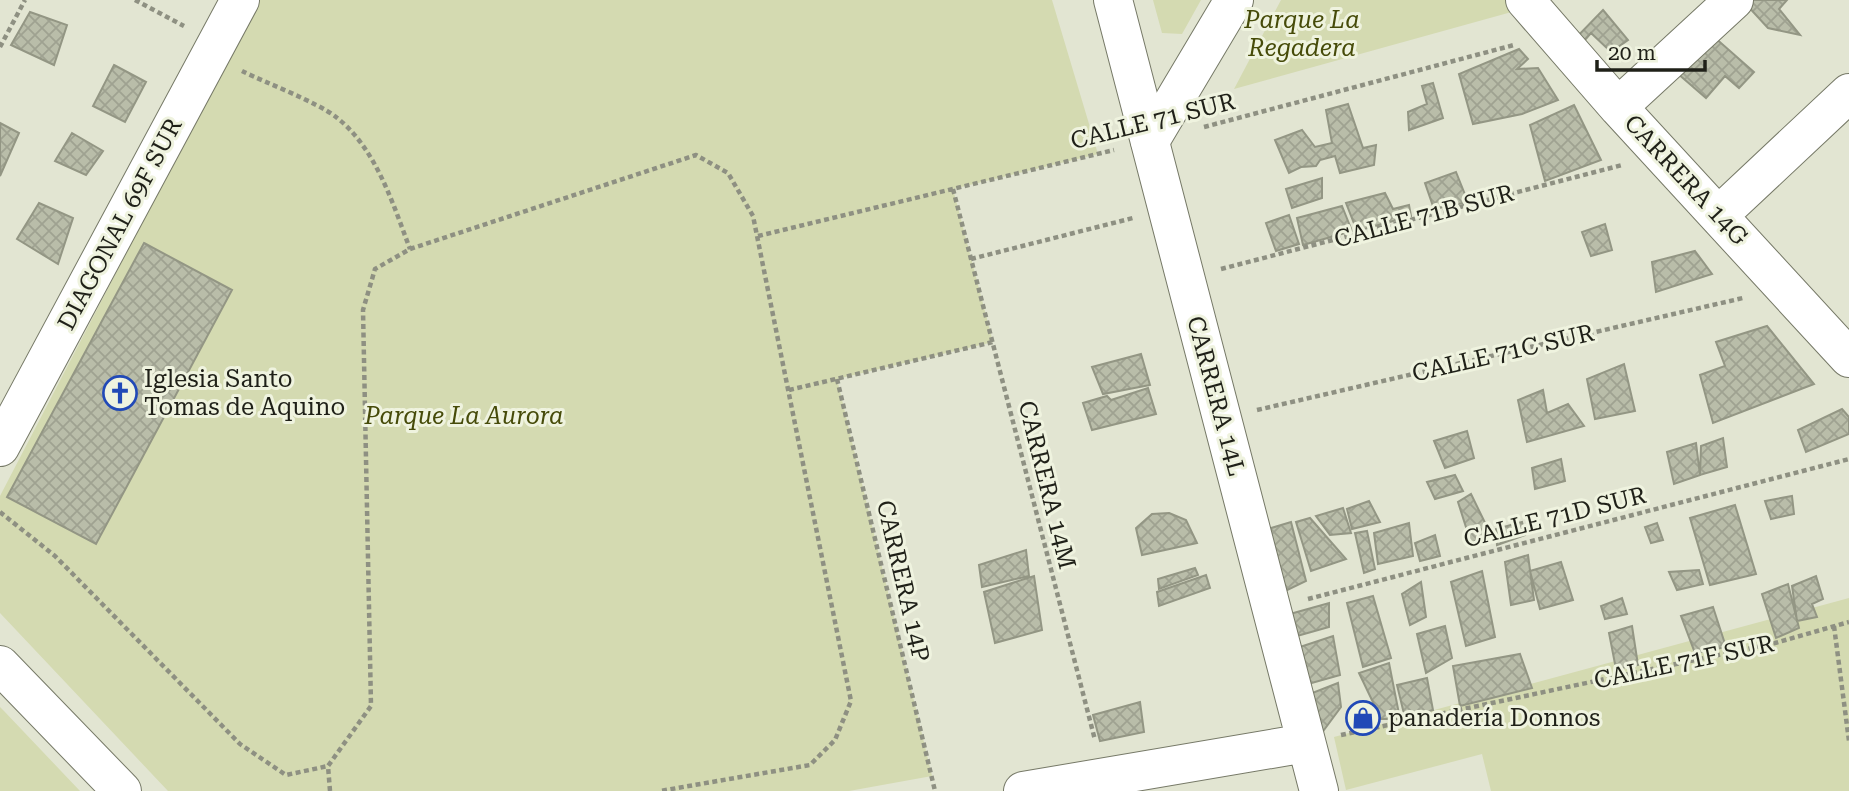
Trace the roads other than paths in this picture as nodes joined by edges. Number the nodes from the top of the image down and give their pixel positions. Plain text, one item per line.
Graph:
1 (240, 0) edge
2 (1113, 0) edge
3 (1234, 0) edge
4 (1525, 0) edge
5 (1734, 0) edge
6 (1849, 93) edge
7 (1618, 107) junction
8 (1150, 141) junction
9 (1719, 215) junction
10 (1845, 345) edge
11 (0, 447) edge
12 (0, 665) edge
13 (1306, 743) junction
14 (122, 791) edge
15 (1023, 791) edge
16 (1319, 791) edge

1 - 11 main road, DIAGONAL 69F SUR
2 - 8 main road, CARRERA 14L
3 - 8 main road
4 - 7 main road, CARRERA 14G
5 - 7 main road
6 - 9 main road
7 - 9 main road, CARRERA 14G
8 - 13 main road, CARRERA 14L
9 - 10 main road, CARRERA 14G
12 - 14 main road
13 - 15 main road
13 - 16 main road, CARRERA 14L

